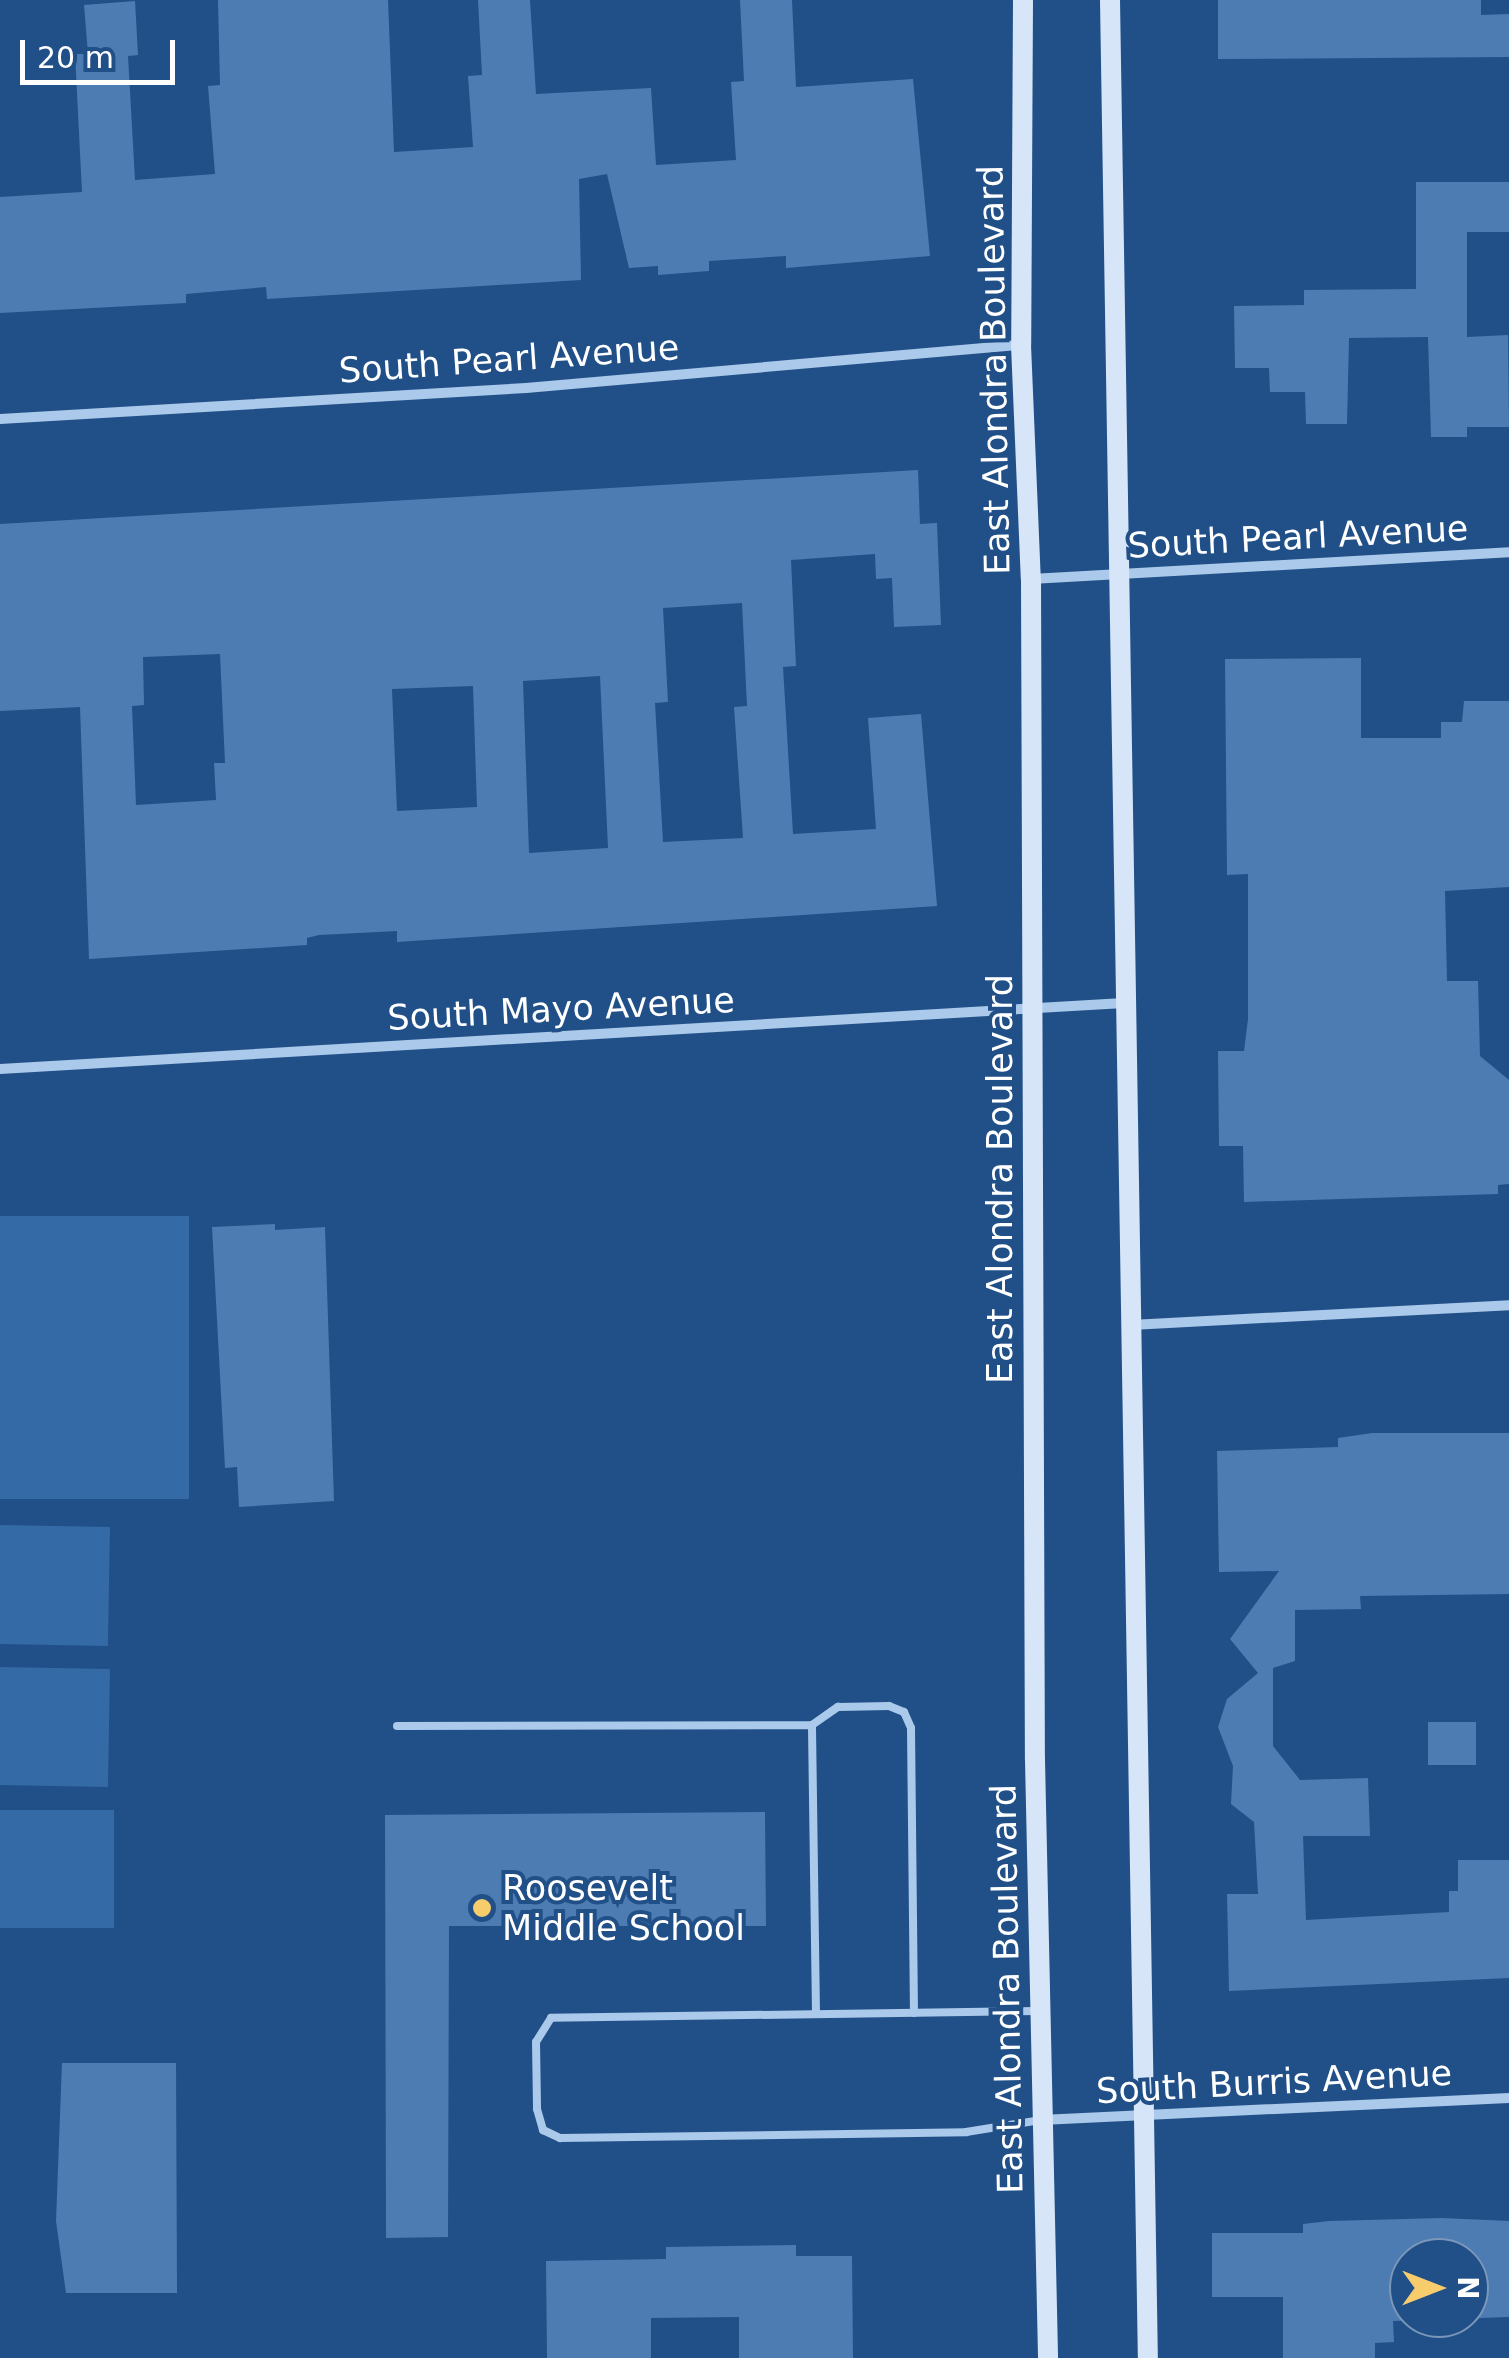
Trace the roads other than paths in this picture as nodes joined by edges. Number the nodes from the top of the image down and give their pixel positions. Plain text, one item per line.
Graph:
1 (1023, 0) edge
2 (1110, 0) edge
3 (1020, 345) junction
4 (0, 420) edge
5 (1509, 552) edge
6 (1117, 575) junction
7 (1031, 579) junction
8 (1124, 1003) junction
9 (1033, 1008) junction
10 (0, 1069) edge
11 (1509, 1305) edge
12 (1128, 1325) junction
13 (812, 1724) junction
14 (396, 1726) dead end
15 (1040, 2012) junction
16 (914, 2013) junction
17 (816, 2014) junction
18 (1509, 2098) edge
19 (1140, 2118) junction
20 (1041, 2120) junction
21 (1048, 2358) edge
22 (1148, 2358) edge

1 - 3 main road, East Alondra Boulevard
2 - 6 main road
3 - 4 street, South Pearl Avenue
3 - 7 main road, East Alondra Boulevard
5 - 6 street, South Pearl Avenue
6 - 7 street, South Pearl Avenue
6 - 8 main road
7 - 9 main road, East Alondra Boulevard
8 - 9 street, South Mayo Avenue
8 - 12 main road
9 - 10 street, South Mayo Avenue
9 - 15 main road, East Alondra Boulevard
11 - 12 street
12 - 19 main road
13 - 14 lane
13 - 16 lane
13 - 17 lane
15 - 16 lane
15 - 20 main road, East Alondra Boulevard
16 - 17 lane
17 - 20 lane
18 - 19 street, South Burris Avenue
19 - 20 street, South Burris Avenue
19 - 22 main road
20 - 21 main road, East Alondra Boulevard

